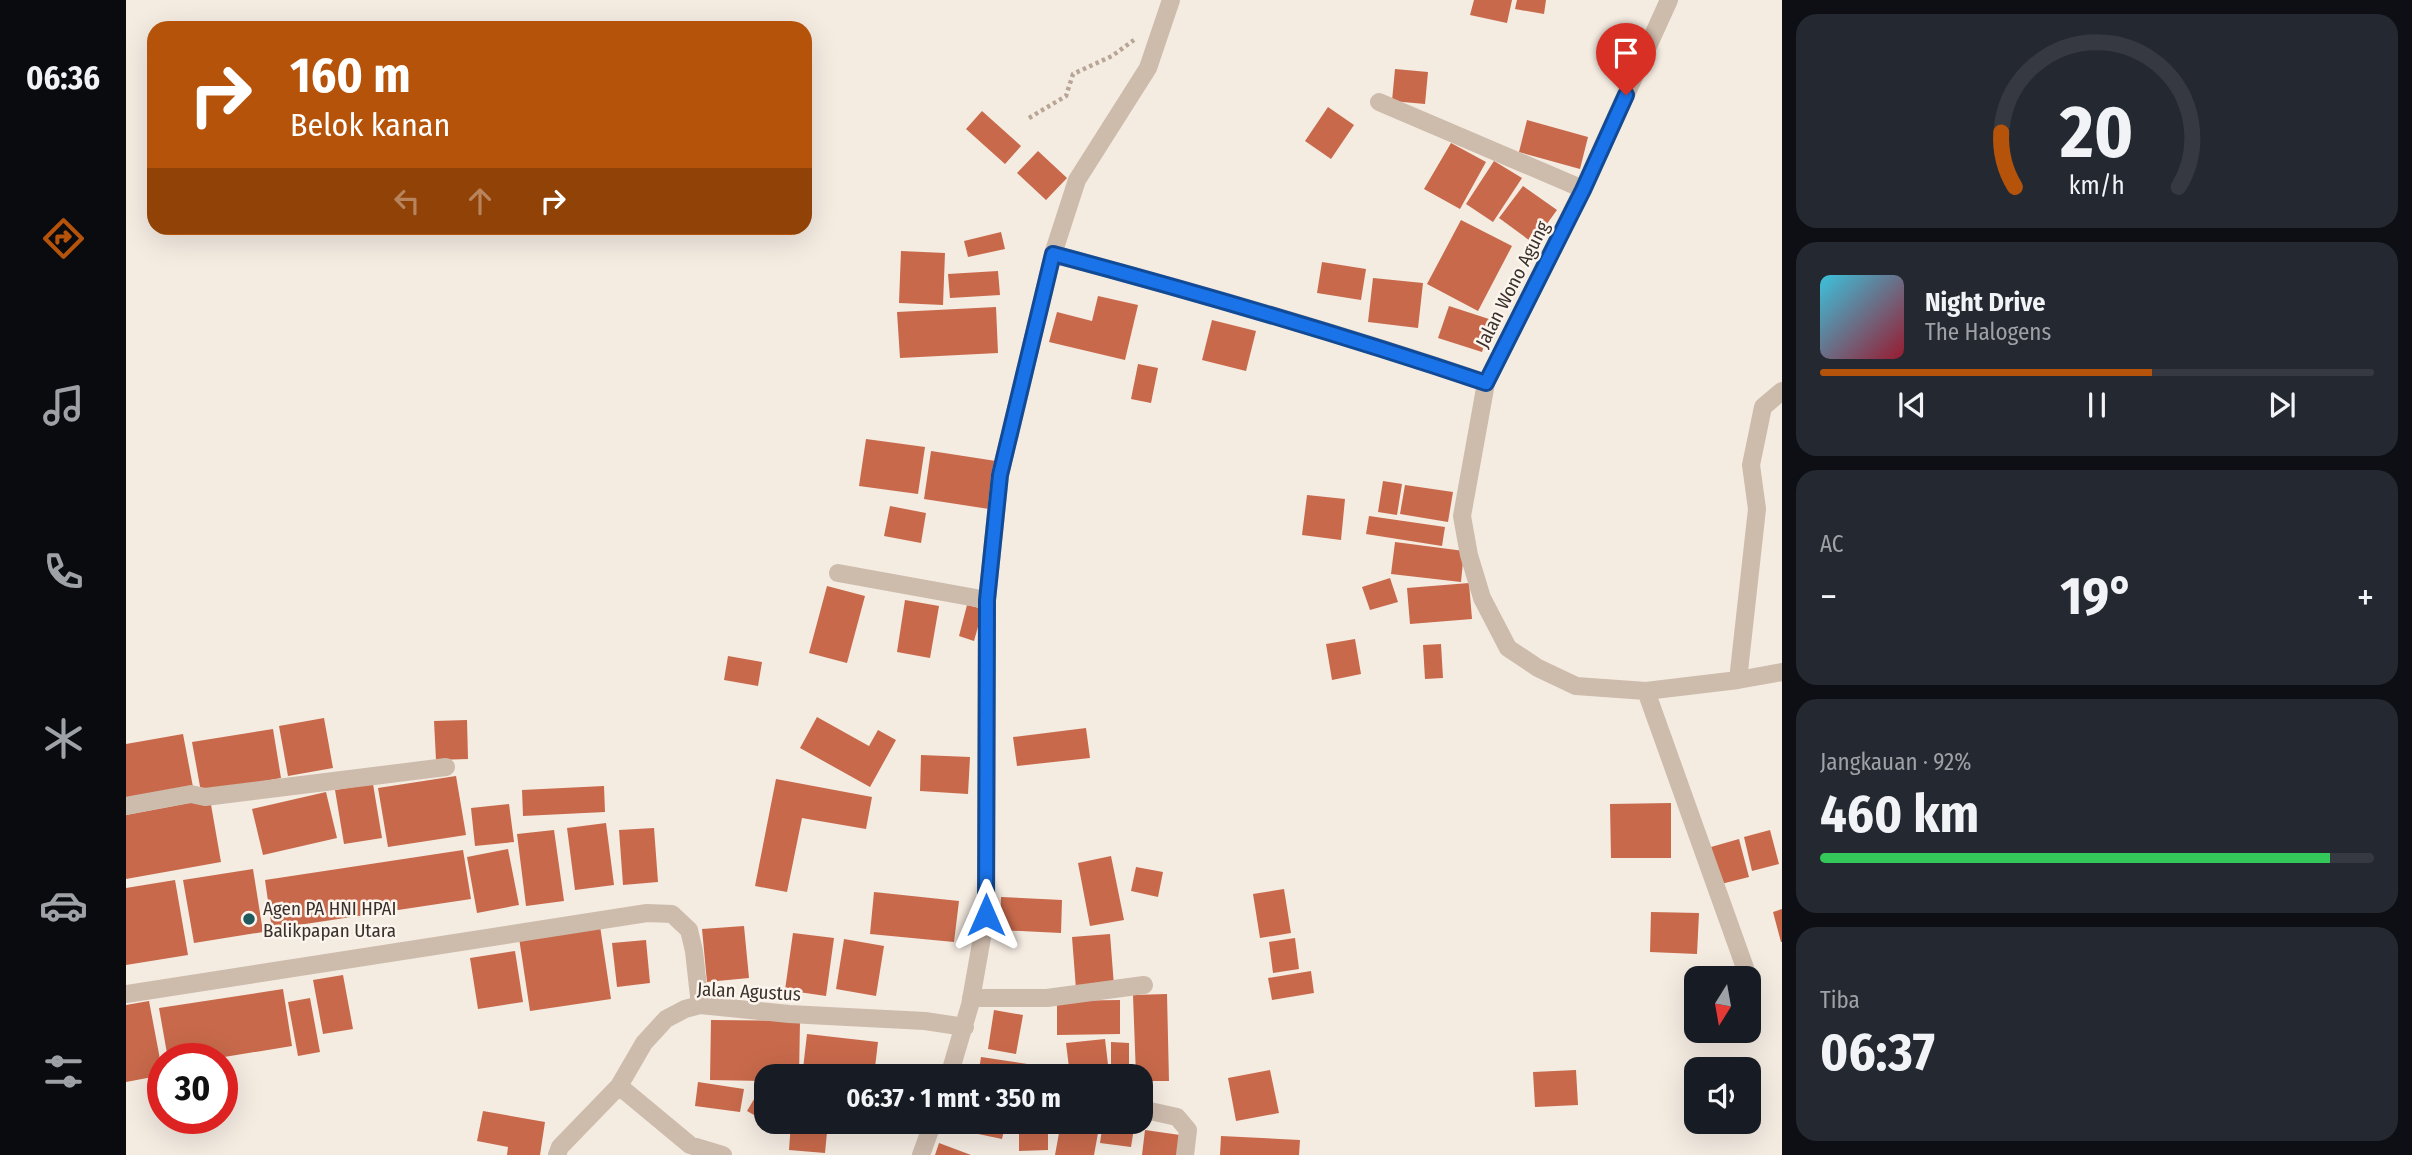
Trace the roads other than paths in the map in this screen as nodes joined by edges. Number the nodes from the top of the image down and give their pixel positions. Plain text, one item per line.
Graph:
1 (1670, 0) edge
2 (1169, 9) edge
3 (1379, 103) dead end
4 (1583, 190) junction
5 (1053, 254) junction
6 (1486, 383) junction
7 (1782, 391) edge
8 (838, 573) dead end
9 (987, 600) junction
10 (1782, 672) edge
11 (1738, 680) junction
12 (1646, 691) junction
13 (446, 767) dead end
14 (126, 806) edge
15 (1744, 966) edge
16 (1144, 985) dead end
17 (126, 994) edge
18 (971, 998) junction
19 (700, 1005) junction
20 (965, 1027) junction
21 (953, 1064) edge
22 (620, 1086) junction
23 (1153, 1112) edge
24 (929, 1134) edge
25 (557, 1155) edge
26 (723, 1155) edge
27 (921, 1155) edge
28 (1185, 1155) edge

1 - 4 street, Jalan Wono Agung
2 - 5 street
3 - 4 street
4 - 6 street, Jalan Wono Agung
5 - 6 street
5 - 9 street
6 - 12 street, Jalan Wono Agung
7 - 11 street
8 - 9 street
9 - 18 street
10 - 11 street, Jalan Wono Agung
11 - 12 street, Jalan Wono Agung
12 - 15 street
13 - 14 street
16 - 18 street
17 - 19 street
18 - 20 street
19 - 20 street, Jalan Agustus
19 - 22 street, Jalan Agustus
20 - 21 street
22 - 25 street, Jalan Agustus
22 - 26 street
23 - 28 street
24 - 27 street

